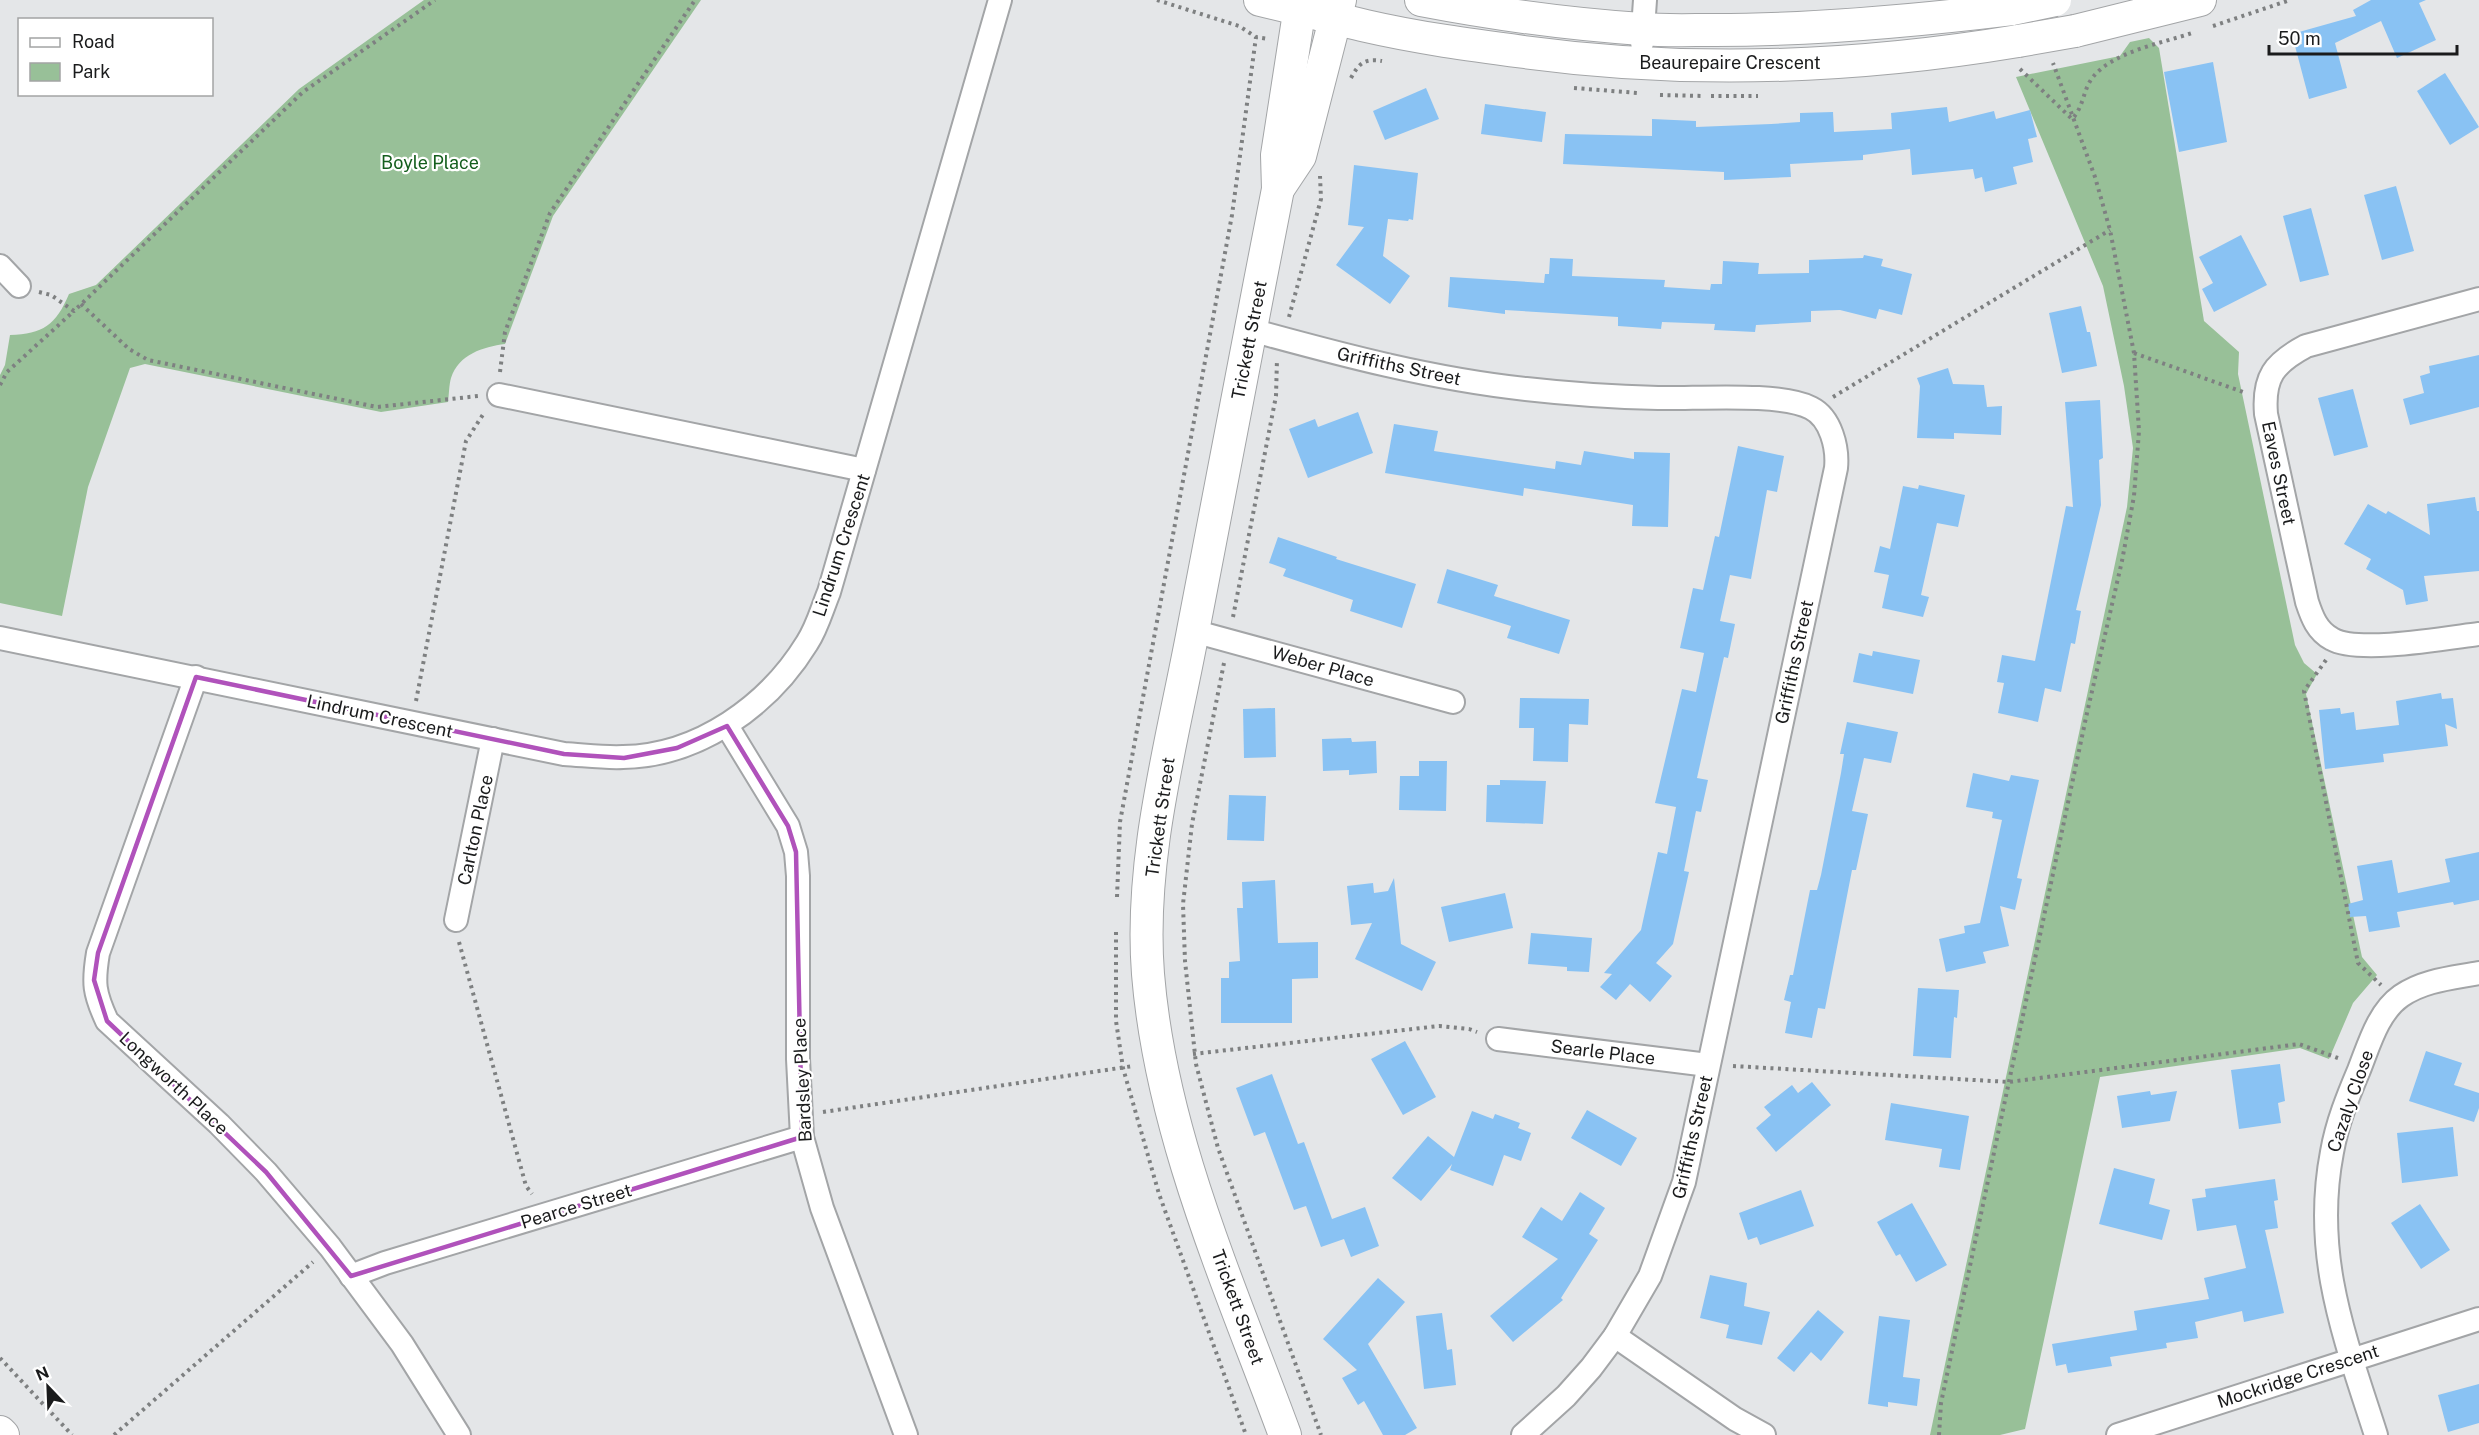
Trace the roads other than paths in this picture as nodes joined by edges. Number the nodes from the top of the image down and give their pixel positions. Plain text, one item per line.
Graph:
1 (1000, 0) edge
2 (1260, 0) edge
3 (1421, 0) edge
4 (2055, 0) edge
5 (1300, 5) edge
6 (2145, 7) edge
7 (1338, 9) edge
8 (2204, 14) edge
9 (1644, 15) edge
10 (1641, 63) junction
11 (1278, 189) junction
12 (0, 266) edge
13 (20, 286) road end
14 (2479, 299) edge
15 (1251, 330) junction
16 (500, 395) road end
17 (864, 470) junction
18 (1193, 631) junction
19 (2479, 634) edge
20 (0, 638) edge
21 (196, 677) junction
22 (1453, 702) dead end
23 (727, 726) junction
24 (493, 739) junction
25 (456, 920) road end
26 (2479, 973) edge
27 (1498, 1039) road end
28 (1708, 1065) junction
29 (802, 1126) junction
30 (351, 1276) junction
31 (2479, 1319) edge
32 (1615, 1336) junction
33 (2352, 1359) junction
34 (459, 1435) edge
35 (906, 1435) edge
36 (1285, 1435) edge
37 (1523, 1435) edge
38 (1764, 1435) edge
39 (2118, 1435) edge
40 (2376, 1435) edge

1 - 17 street, Lindrum Crescent
2 - 5 street, Beaurepaire Crescent
3 - 9 street, Beaurepaire Crescent
4 - 9 street, Beaurepaire Crescent, bridge
5 - 7 street, Beaurepaire Crescent
5 - 11 street, Trickett Street
6 - 8 street, Beaurepaire Crescent
6 - 10 street, Beaurepaire Crescent, bridge
7 - 10 street, Beaurepaire Crescent
7 - 11 street, Trickett Street
9 - 10 street
11 - 15 street, Trickett Street
12 - 13 street
14 - 19 street, Eaves Street
15 - 18 street, Trickett Street
15 - 28 street, Griffiths Street
16 - 17 street
17 - 23 street, Lindrum Crescent
18 - 22 street, Weber Place
18 - 36 street, Trickett Street
20 - 21 street, Lindrum Crescent
21 - 24 street, Lindrum Crescent
21 - 30 street, Longworth Place
23 - 24 street, Lindrum Crescent
23 - 29 street, Bardsley Place
24 - 25 street, Carlton Place
26 - 33 street, Cazaly Close
27 - 28 street, Searle Place
28 - 32 street, Griffiths Street
29 - 30 street, Pearce Street
29 - 35 street, Bardsley Place
30 - 34 street, Longworth Place
31 - 33 street, Mockridge Crescent
32 - 37 street, Griffiths Street
32 - 38 street
33 - 39 street, Mockridge Crescent
33 - 40 street, Cazaly Close

